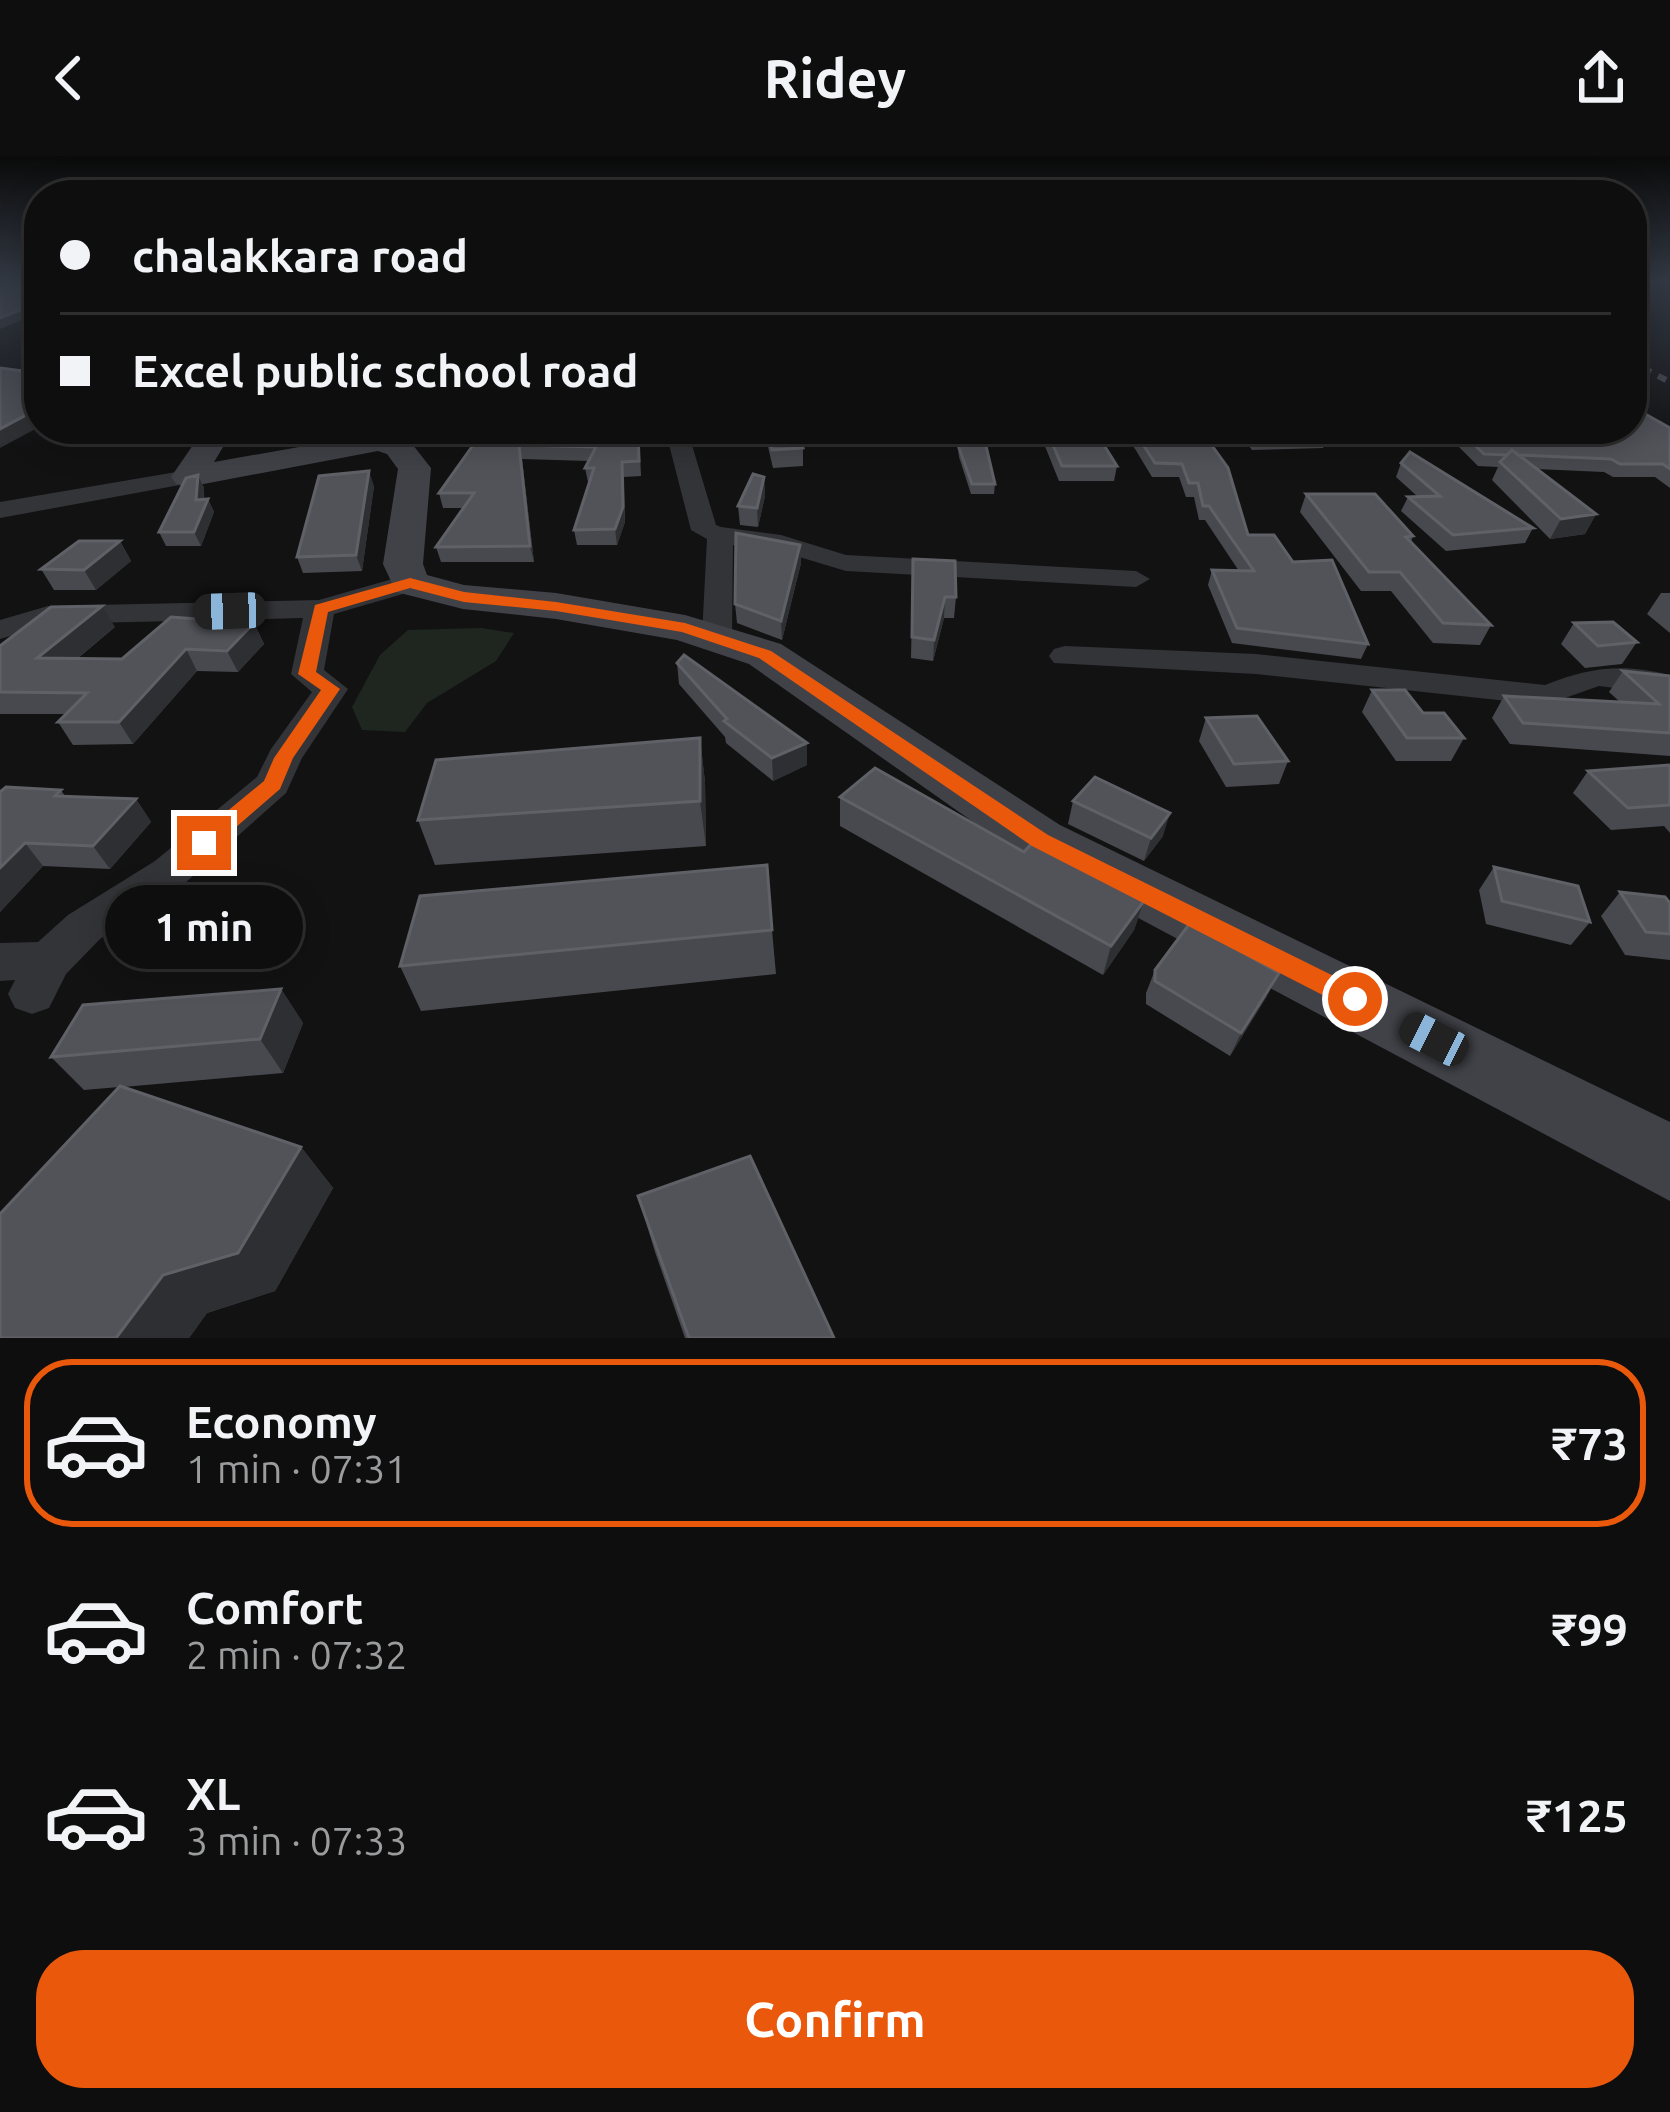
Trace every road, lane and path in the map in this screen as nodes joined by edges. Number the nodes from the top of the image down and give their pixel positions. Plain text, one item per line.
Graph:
1 (209, 444) edge
2 (367, 444) edge
3 (386, 444) edge
4 (681, 444) edge
5 (188, 477) junction
6 (0, 510) edge
7 (720, 537) junction
8 (1136, 579) dead end
9 (410, 583) junction
10 (320, 609) junction
11 (0, 630) edge
12 (717, 636) junction
13 (1065, 656) dead end
14 (1670, 685) edge
15 (27, 972) edge
16 (1670, 1163) edge

1 - 5 main road
2 - 5 main road
3 - 9 main road
4 - 7 street
5 - 6 street
7 - 8 street
7 - 12 street
9 - 10 street
9 - 12 main road
10 - 11 street
10 - 15 street
12 - 16 main road
13 - 14 street

